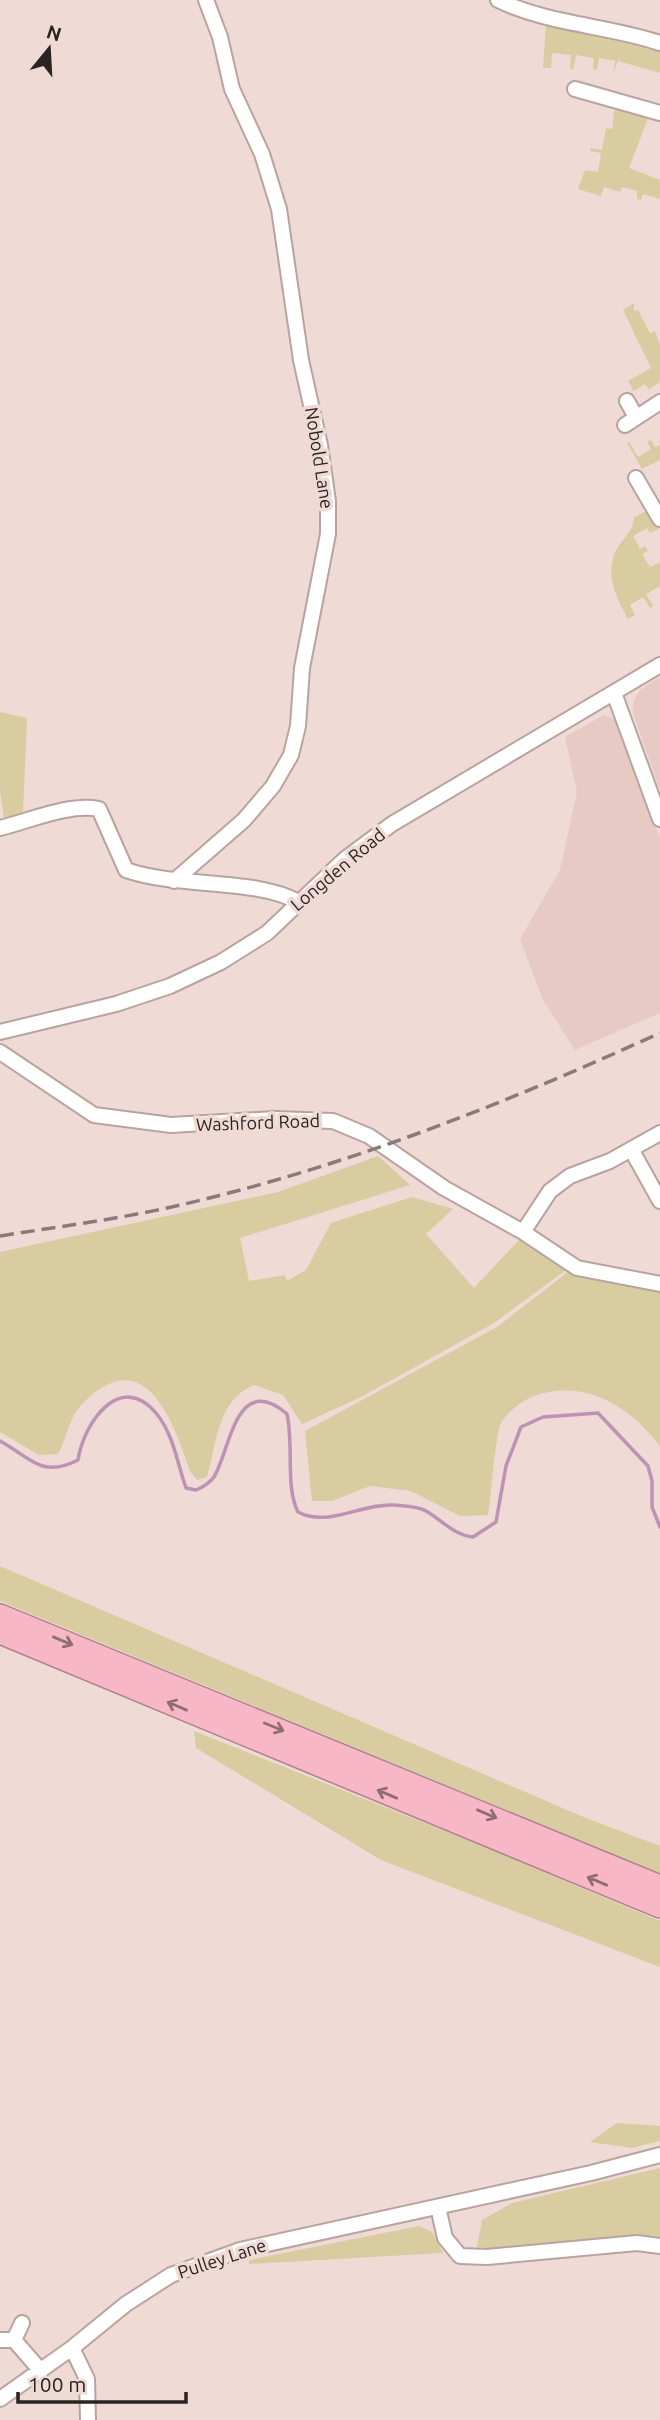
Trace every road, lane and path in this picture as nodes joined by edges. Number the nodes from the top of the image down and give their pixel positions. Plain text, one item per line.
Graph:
1 (206, 0) edge
2 (498, 0) edge
3 (660, 43) edge
4 (585, 94) dead end
5 (660, 113) edge
6 (627, 401) dead end
7 (660, 402) edge
8 (636, 478) dead end
9 (660, 519) edge
10 (660, 664) edge
11 (614, 693) junction
12 (660, 819) edge
13 (0, 828) edge
14 (174, 881) junction
15 (298, 902) junction
16 (0, 1032) edge
17 (0, 1052) edge
18 (660, 1133) edge
19 (631, 1149) junction
20 (660, 1201) edge
21 (523, 1232) junction
22 (660, 1284) edge
23 (0, 1615) edge
24 (0, 1633) edge
25 (660, 1886) edge
26 (660, 1907) edge
27 (660, 2155) edge
28 (438, 2207) junction
29 (660, 2246) edge
30 (22, 2323) dead end
31 (7, 2340) edge
32 (72, 2348) junction
33 (41, 2371) junction
34 (0, 2399) edge
35 (88, 2420) edge

1 - 14 street, Nobold Lane
2 - 3 street
4 - 5 street
6 - 7 street
8 - 9 street
10 - 11 street, Longden Road
11 - 12 street
11 - 15 street, Longden Road
13 - 14 street
14 - 15 street
15 - 16 street, Longden Road
17 - 21 street, Washford Road
18 - 19 street
19 - 20 street
19 - 21 street
21 - 22 street, Washford Road
23 -> 25 highway
26 -> 24 highway
27 - 28 street, Pulley Lane
28 - 29 street
28 - 32 street, Pulley Lane
30 - 31 street
31 - 33 street
32 - 33 street, Pulley Lane
32 - 35 street
33 - 34 street, Pulley Lane

